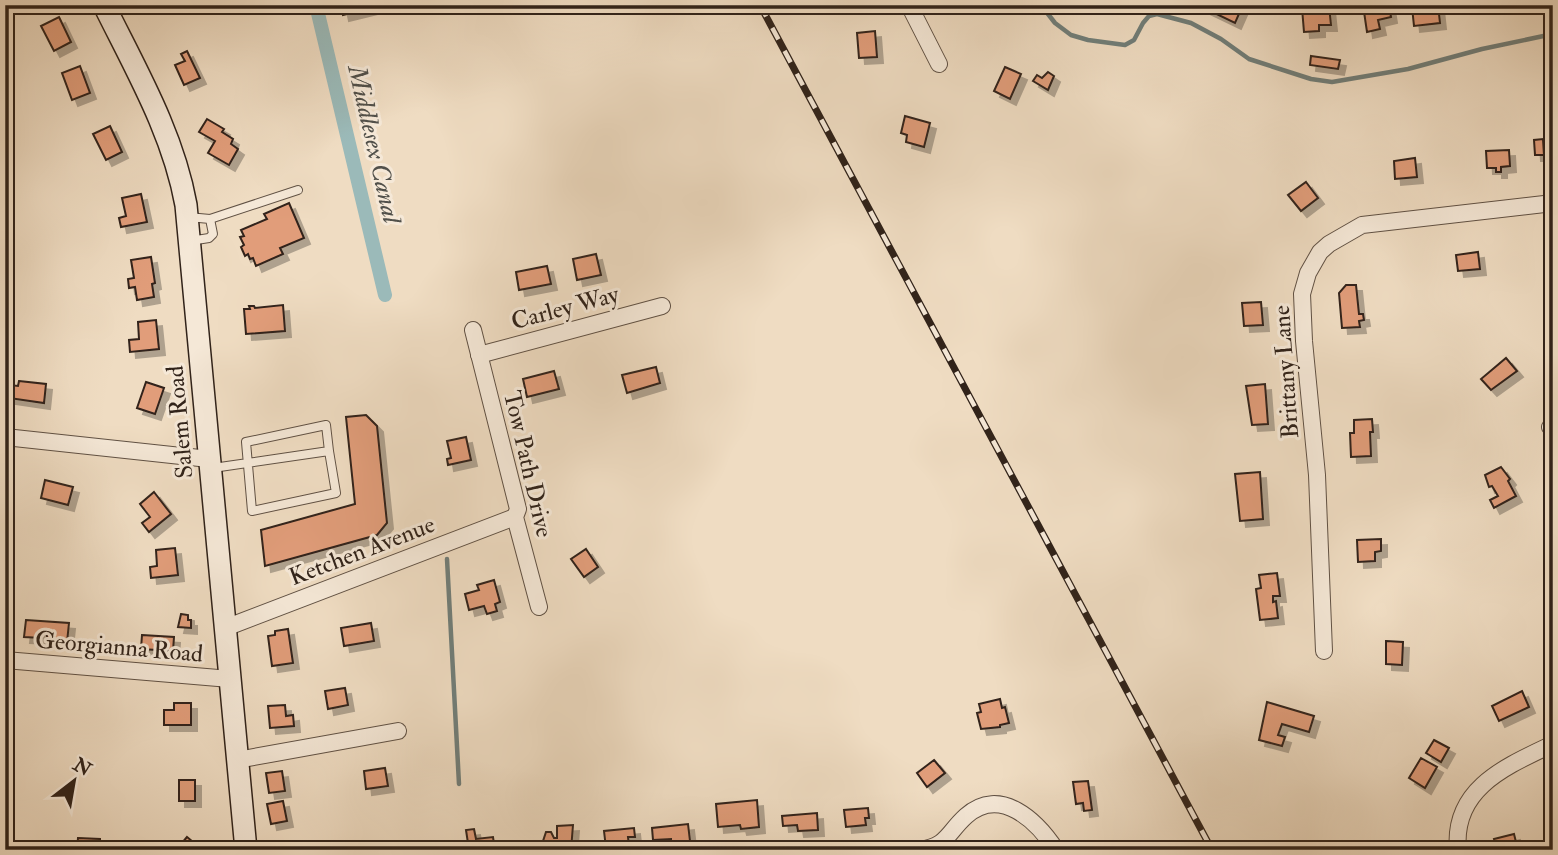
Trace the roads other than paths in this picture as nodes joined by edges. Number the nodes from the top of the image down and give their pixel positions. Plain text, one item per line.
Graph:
1 (104, 5) edge
2 (909, 5) edge
3 (939, 64) dead end
4 (298, 190) dead end
5 (1553, 202) edge
6 (188, 217) junction
7 (210, 219) junction
8 (190, 241) junction
9 (662, 306) dead end
10 (473, 330) dead end
11 (480, 355) junction
12 (5, 437) edge
13 (330, 451) junction
14 (248, 463) junction
15 (210, 464) junction
16 (515, 517) junction
17 (538, 607) dead end
18 (225, 628) junction
19 (1324, 651) dead end
20 (5, 660) edge
21 (230, 679) junction
22 (398, 731) dead end
23 (1553, 744) edge
24 (237, 760) junction
25 (246, 850) edge
26 (919, 850) edge
27 (1055, 850) edge
28 (1458, 850) edge

1 - 6 main road, Salem Road
2 - 3 street
4 - 7 lane
5 - 19 street, Brittany Lane
6 - 7 lane
6 - 8 main road, Salem Road
7 - 8 lane
8 - 15 main road, Salem Road
9 - 11 street, Carley Way
10 - 11 street, Tow Path Drive
11 - 16 street, Tow Path Drive
12 - 15 street
13 - 14 lane
13 - 14 lane
13 - 14 lane
14 - 15 lane
15 - 18 main road, Salem Road
16 - 17 street, Tow Path Drive
16 - 18 street, Ketchen Avenue
18 - 21 main road, Salem Road
20 - 21 street, Georgianna Road
21 - 24 main road, Salem Road
22 - 24 street
23 - 28 street
24 - 25 main road, Salem Road
26 - 27 street

